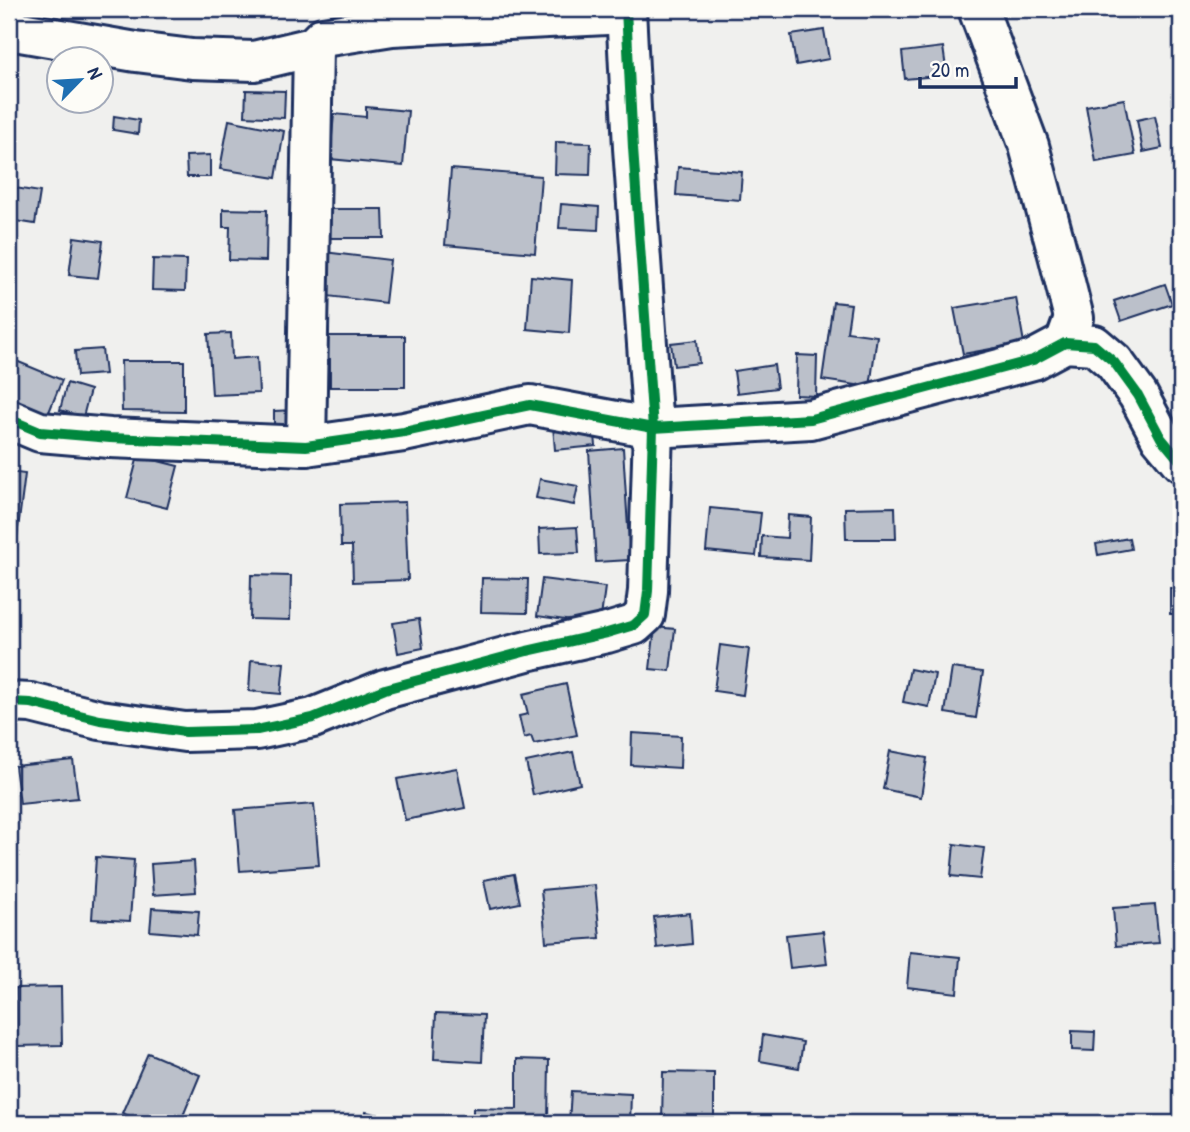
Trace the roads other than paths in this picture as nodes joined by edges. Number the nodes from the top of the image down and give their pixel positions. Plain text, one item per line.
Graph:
1 (978, 9) edge
2 (626, 12) edge
3 (9, 30) edge
4 (322, 31) edge
5 (1065, 343) junction
6 (9, 419) edge
7 (653, 428) junction
8 (306, 446) junction
9 (1181, 462) edge
10 (9, 702) edge

1 - 5 street
2 - 4 street
2 - 7 street
3 - 4 street
4 - 8 street
5 - 7 street
5 - 9 street
6 - 8 street
7 - 8 street
7 - 10 street

